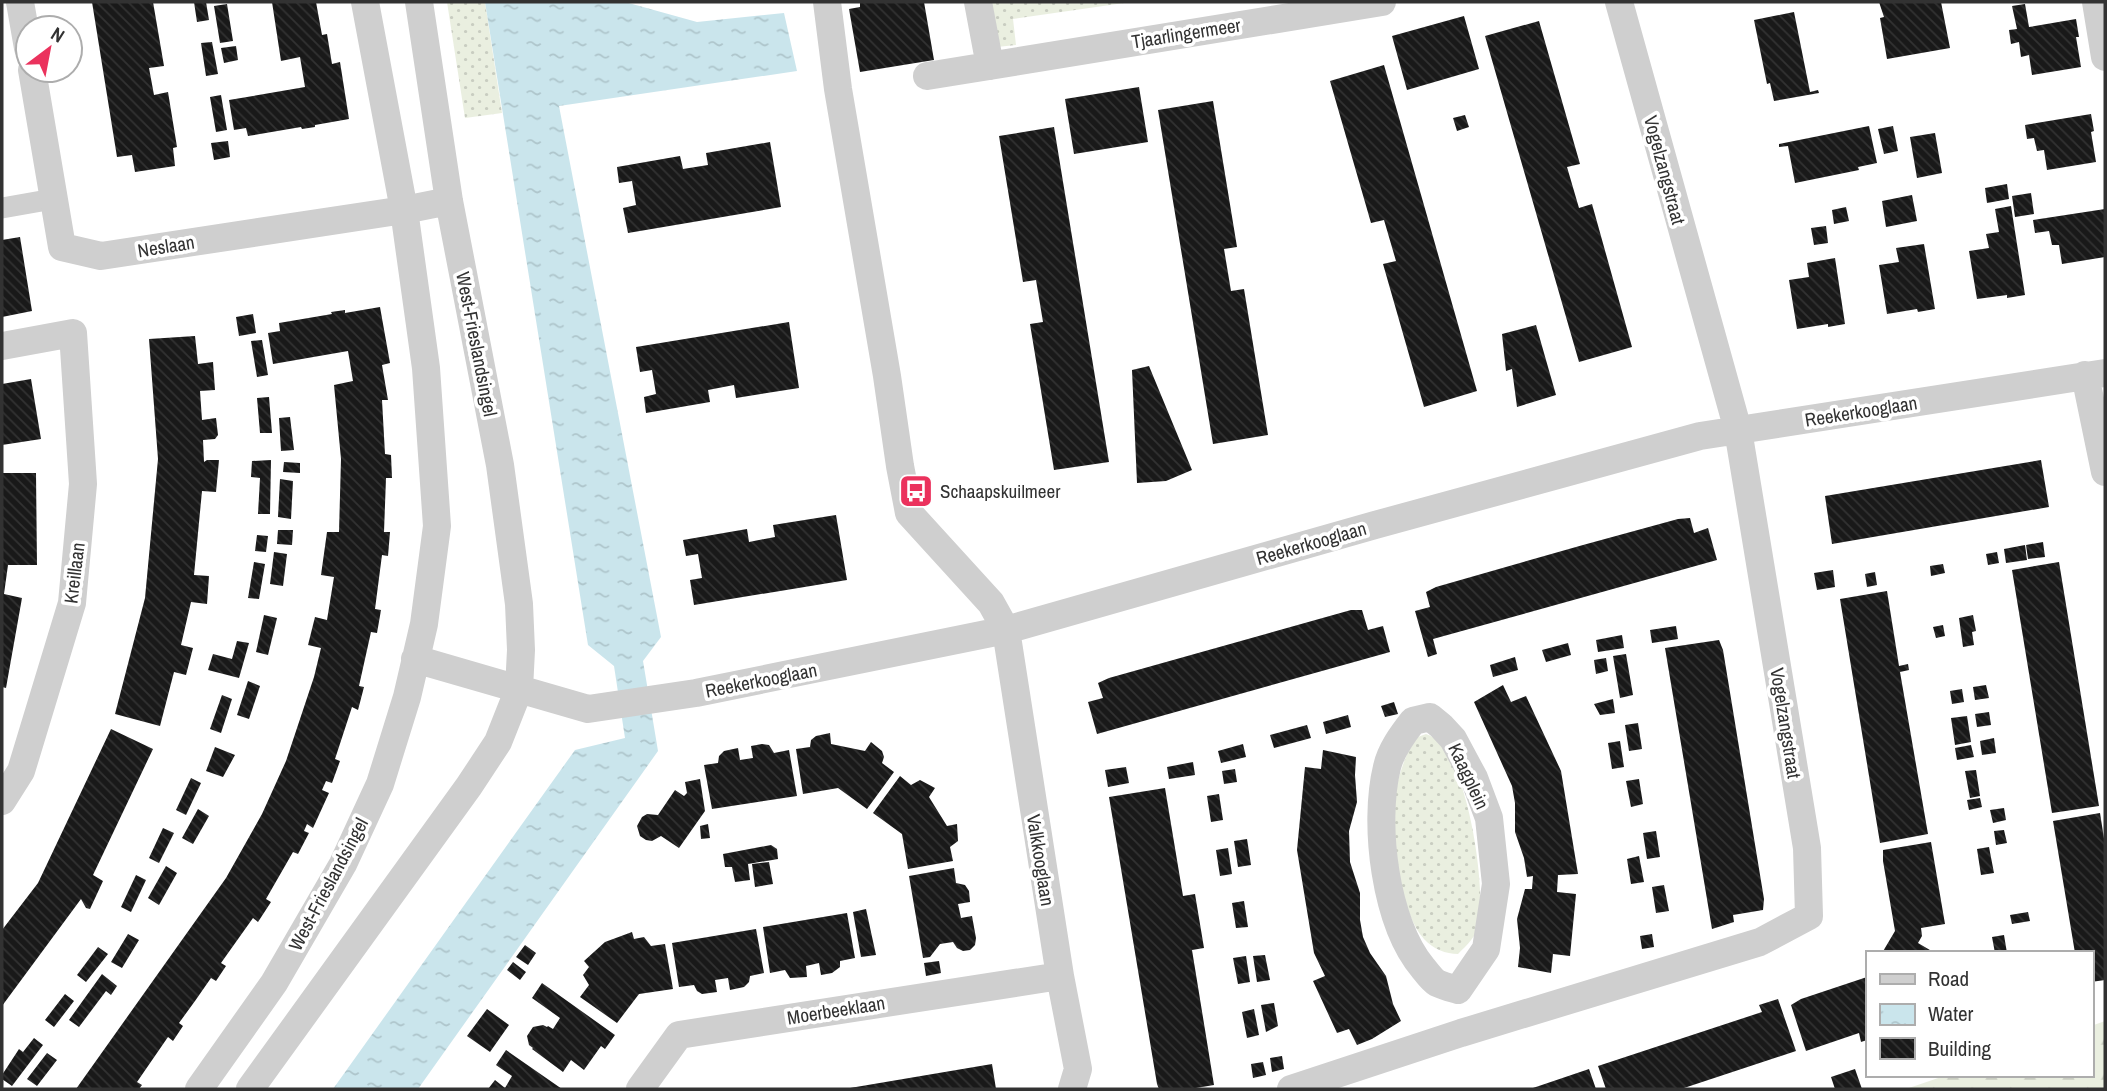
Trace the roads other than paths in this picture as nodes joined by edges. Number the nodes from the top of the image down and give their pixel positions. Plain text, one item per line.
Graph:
1 (365, 2) edge
2 (419, 2) edge
3 (827, 2) edge
4 (978, 2) edge
5 (1382, 2) edge
6 (1619, 2) edge
7 (2096, 2) edge
8 (2105, 57) edge
9 (990, 66) junction
10 (927, 76) dead end
11 (34, 84) edge
12 (53, 199) junction
13 (449, 201) junction
14 (2, 208) edge
15 (404, 211) junction
16 (2, 346) edge
17 (2095, 374) edge
18 (1738, 430) junction
19 (2105, 472) edge
20 (1006, 630) junction
21 (415, 659) junction
22 (519, 689) junction
23 (2, 801) edge
24 (1059, 976) junction
25 (1458, 989) junction
26 (1461, 1033) junction
27 (199, 1089) edge
28 (250, 1089) edge
29 (640, 1089) edge
30 (1072, 1089) edge
31 (1291, 1089) edge

1 - 15 street, West-Frieslandsingel
2 - 13 street, West-Frieslandsingel
3 - 20 street
4 - 9 street
5 - 9 street, Tjaarlingermeer
6 - 18 street, Vogelzangstraat
7 - 8 street
9 - 10 street, Tjaarlingermeer
11 - 12 street, Neslaan
12 - 14 street
12 - 15 street, Neslaan
13 - 15 street, Neslaan
13 - 22 street, West-Frieslandsingel
15 - 21 street, West-Frieslandsingel
16 - 23 street, Kreillaan
17 - 18 street, Reekerkooglaan
17 - 19 street
18 - 20 street, Reekerkooglaan
18 - 26 street, Vogelzangstraat
20 - 22 street, Reekerkooglaan
20 - 24 street, Valkkooglaan
21 - 22 street
21 - 27 street, West-Frieslandsingel
22 - 28 street, West-Frieslandsingel
24 - 29 street, Moerbeeklaan
24 - 30 street, Valkkooglaan
25 - 25 street, Kaagplein
25 - 26 street
26 - 31 street, Vogelzangstraat

